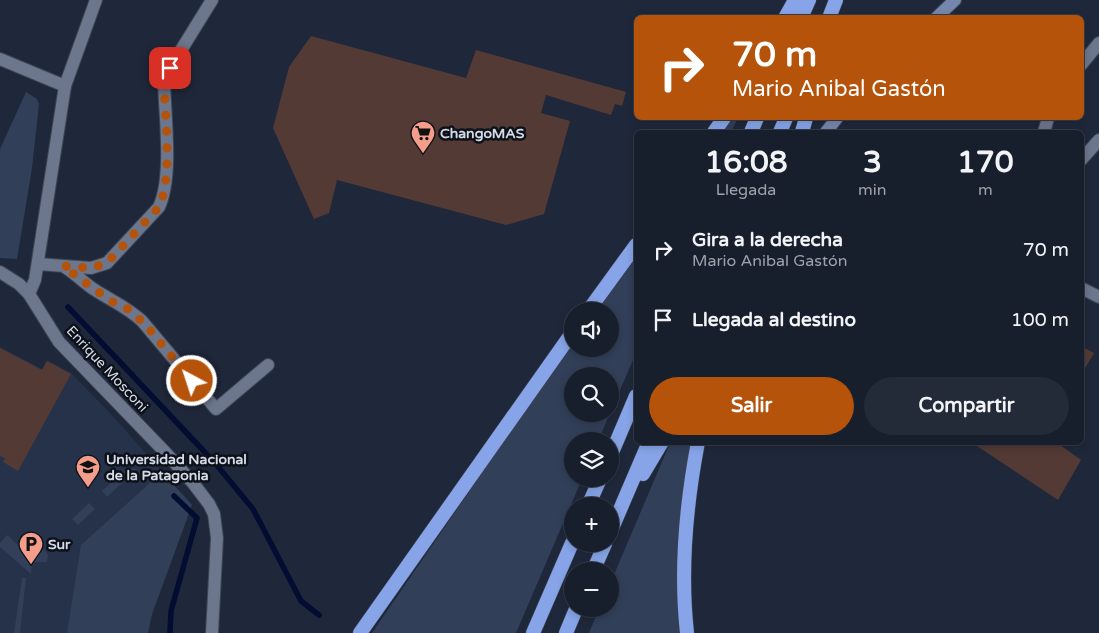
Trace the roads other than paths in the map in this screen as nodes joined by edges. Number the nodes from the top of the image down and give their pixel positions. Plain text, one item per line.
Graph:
1 (96, 0) edge
2 (212, 0) edge
3 (795, 0) edge
4 (809, 0) edge
5 (836, 0) edge
6 (842, 0) edge
7 (954, 0) edge
8 (787, 15) edge
9 (802, 15) edge
10 (830, 15) edge
11 (838, 15) edge
12 (939, 15) edge
13 (1099, 43) edge
14 (0, 59) edge
15 (1084, 61) edge
16 (65, 86) junction
17 (836, 120) edge
18 (828, 130) edge
19 (1099, 140) edge
20 (1084, 157) edge
21 (634, 248) edge
22 (38, 264) junction
23 (63, 266) junction
24 (0, 272) edge
25 (1084, 290) edge
26 (29, 294) junction
27 (1099, 297) edge
28 (595, 302) edge
29 (564, 344) edge
30 (268, 365) dead end
31 (634, 401) edge
32 (619, 436) edge
33 (648, 445) edge
34 (660, 445) edge
35 (698, 445) edge
36 (619, 513) edge
37 (619, 517) edge
38 (568, 552) edge
39 (573, 617) edge
40 (213, 631) edge
41 (360, 633) edge
42 (534, 633) edge
43 (566, 633) edge
44 (687, 633) edge

1 - 16 street
2 - 23 street
3 - 8 highway
4 - 9 highway
5 - 10 highway
6 - 11 highway
7 - 12 main road
13 - 15 street
14 - 16 street
16 - 22 street
17 - 18 main road
19 - 20 street
21 - 28 highway
22 - 23 street
22 - 26 street
23 - 30 street
24 - 26 street, Enrique Mosconi
25 - 27 street
26 - 40 street, Enrique Mosconi
29 - 41 highway
31 - 32 highway
33 - 36 highway
34 - 37 highway
35 - 44 highway
38 - 42 highway
39 - 43 highway

